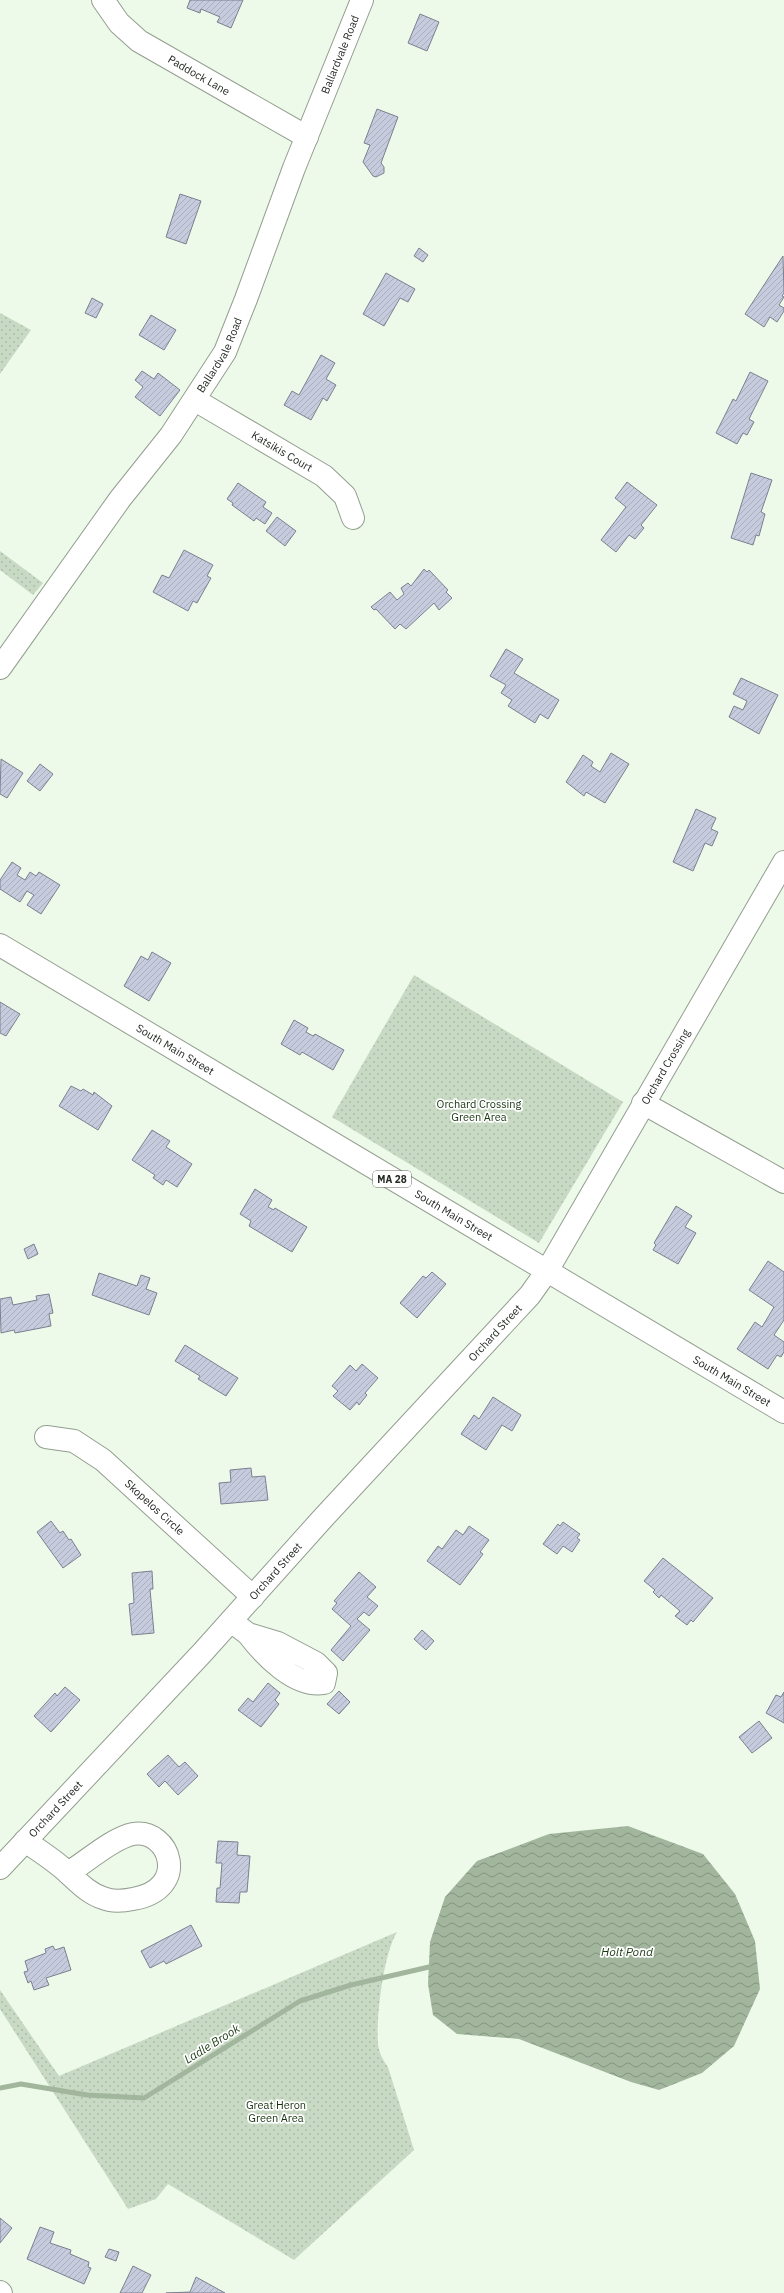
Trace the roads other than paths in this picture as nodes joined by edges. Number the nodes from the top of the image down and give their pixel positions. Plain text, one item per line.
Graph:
1 (103, 0) edge
2 (362, 0) edge
3 (307, 137) junction
4 (194, 400) junction
5 (353, 518) dead end
6 (0, 668) edge
7 (784, 862) edge
8 (0, 945) edge
9 (643, 1103) junction
10 (784, 1182) edge
11 (547, 1271) junction
12 (784, 1412) edge
13 (46, 1437) dead end
14 (253, 1597) junction
15 (231, 1621) junction
16 (248, 1634) dead end
17 (25, 1841) junction
18 (0, 1868) edge
19 (68, 1873) dead end

1 - 3 street, Paddock Lane
2 - 3 street, Ballardvale Road
3 - 4 street, Ballardvale Road
4 - 5 street, Katsikis Court
4 - 6 street, Ballardvale Road
7 - 9 street, Orchard Crossing
8 - 11 street, South Main Street / MA 28
9 - 10 street
9 - 11 street, Orchard Crossing
11 - 12 street, South Main Street / MA 28
11 - 14 street, Orchard Street
13 - 14 street, Skopelos Circle
14 - 15 street, Orchard Street
15 - 16 street
15 - 17 street, Orchard Street
17 - 18 street, Orchard Street
17 - 19 street

